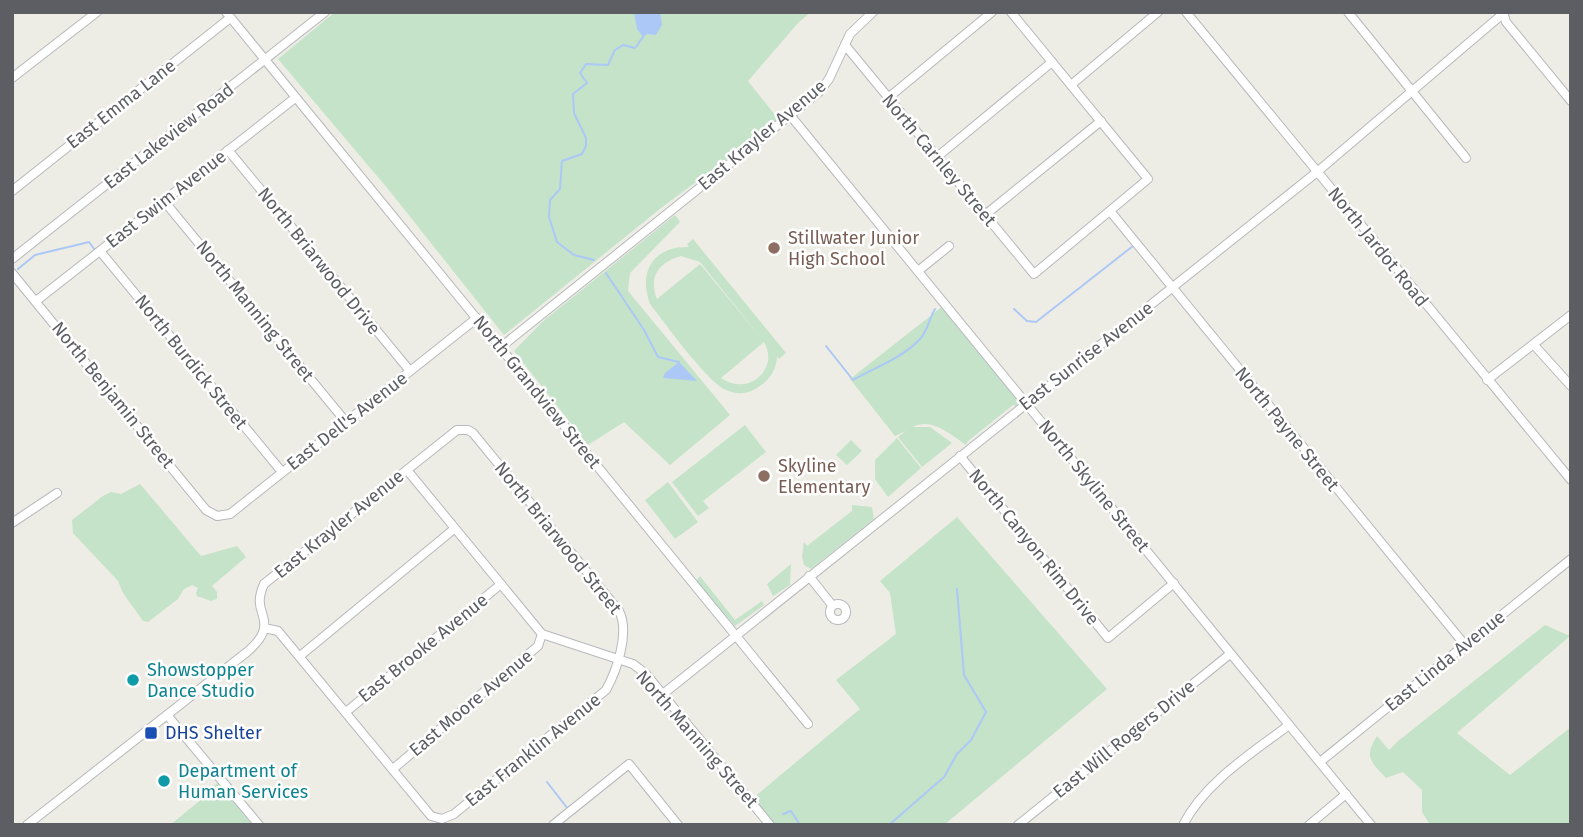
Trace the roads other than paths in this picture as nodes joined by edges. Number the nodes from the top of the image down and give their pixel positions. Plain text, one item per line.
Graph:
1 (97, 12) edge
2 (325, 12) edge
3 (873, 12) edge
4 (992, 12) edge
5 (1011, 12) edge
6 (1158, 12) edge
7 (1186, 12) edge
8 (1348, 12) edge
9 (1504, 13) edge
10 (228, 15) edge
11 (845, 45) junction
12 (265, 60) junction
13 (1052, 62) junction
14 (12, 78) edge
15 (1071, 85) junction
16 (1412, 91) junction
17 (295, 97) junction
18 (888, 98) junction
19 (1571, 101) edge
20 (790, 115) junction
21 (1101, 121) junction
22 (228, 150) junction
23 (937, 157) junction
24 (1466, 158) dead end
25 (1317, 172) junction
26 (12, 191) edge
27 (164, 201) junction
28 (1110, 211) junction
29 (985, 215) junction
30 (949, 246) dead end
31 (100, 251) junction
32 (12, 259) edge
33 (918, 271) junction
34 (12, 273) edge
35 (1171, 289) junction
36 (36, 301) junction
37 (1571, 315) edge
38 (477, 318) junction
39 (1534, 345) junction
40 (501, 347) junction
41 (410, 372) junction
42 (1488, 380) junction
43 (1571, 386) edge
44 (1027, 403) junction
45 (346, 422) junction
46 (464, 430) joint
47 (960, 456) junction
48 (407, 470) junction
49 (282, 472) junction
50 (1571, 480) edge
51 (57, 493) dead end
52 (214, 516) joint
53 (12, 523) edge
54 (454, 529) junction
55 (1571, 559) edge
56 (809, 576) junction
57 (1174, 583) junction
58 (501, 584) junction
59 (832, 605) dead end
60 (264, 628) junction
61 (542, 634) junction
62 (735, 635) junction
63 (1465, 645) junction
64 (1230, 654) junction
65 (300, 656) junction
66 (617, 660) junction
67 (663, 694) junction
68 (346, 712) junction
69 (167, 715) junction
70 (808, 724) dead end
71 (1289, 725) junction
72 (1320, 762) junction
73 (393, 769) junction
74 (1346, 794) junction
75 (27, 825) edge
76 (259, 825) edge
77 (553, 825) edge
78 (678, 825) edge
79 (770, 825) edge
80 (1018, 825) edge
81 (1183, 825) edge
82 (1309, 825) edge
83 (1371, 825) edge

1 - 14 street
2 - 12 street, East Lakeview Road
3 - 11 street, East Krayler Avenue
4 - 18 street
5 - 13 street
6 - 15 street
7 - 25 street, North Jardot Road
8 - 16 street
9 - 16 street, East Sunrise Avenue
9 - 19 street
10 - 12 street, North Grandview Street
10 - 26 street, East Emma Lane
11 - 18 street, North Carnley Street
11 - 20 street, East Krayler Avenue
12 - 17 street, North Grandview Street
12 - 32 street, East Lakeview Road
13 - 15 street
13 - 23 street
15 - 21 street
16 - 24 street
16 - 25 street, East Sunrise Avenue
17 - 22 street, East Swim Avenue
17 - 38 street, North Grandview Street
18 - 23 street, North Carnley Street
20 - 33 street, North Skyline Street
20 - 40 street, East Krayler Avenue
21 - 28 street
21 - 29 street
22 - 27 street, East Swim Avenue
22 - 41 street, North Briarwood Drive
23 - 29 street, North Carnley Street
25 - 35 street, East Sunrise Avenue
25 - 42 street, North Jardot Road
27 - 31 street, East Swim Avenue
27 - 45 street, North Manning Street
28 - 29 street, North Carnley Street
28 - 35 street, North Payne Street
30 - 33 street
31 - 36 street, East Swim Avenue
31 - 49 street, North Burdick Street
33 - 44 street, North Skyline Street
34 - 36 street, North Benjamin Street
35 - 44 street, East Sunrise Avenue
35 - 63 street, North Payne Street
36 - 52 street, North Benjamin Street
37 - 39 street
38 - 40 street, North Grandview Street
38 - 41 street, East Dell's Avenue
39 - 42 street
39 - 43 street
40 - 62 street, North Grandview Street
41 - 45 street, East Dell's Avenue
42 - 50 street, North Jardot Road
44 - 47 street, East Sunrise Avenue
44 - 57 street, North Skyline Street
45 - 49 street, East Dell's Avenue
46 - 48 street, East Krayler Avenue
46 - 66 street, North Briarwood Street
47 - 56 street, East Sunrise Avenue
47 - 57 street, North Canyon Rim Drive
48 - 54 street
48 - 60 street, East Krayler Avenue
49 - 52 street, East Dell's Avenue
51 - 53 street
54 - 58 street
54 - 65 street
55 - 63 street, East Linda Avenue
56 - 59 street
56 - 62 street, East Sunrise Avenue
57 - 64 street, North Skyline Street
58 - 61 street
58 - 68 street, East Brooke Avenue
60 - 65 street
60 - 69 street
61 - 66 street, North Manning Street
61 - 73 street, East Moore Avenue
62 - 67 street, East Sunrise Avenue
62 - 70 street, North Grandview Street
63 - 72 street, East Linda Avenue
64 - 71 street, North Skyline Street
64 - 80 street, East Will Rogers Drive
65 - 68 street
66 - 67 street, North Manning Street
66 - 73 street, East Franklin Avenue
67 - 79 street, North Manning Street
68 - 73 street
69 - 75 street
69 - 76 street
71 - 72 street, North Skyline Street
71 - 81 street
72 - 74 street, North Skyline Street
74 - 82 street
74 - 83 street, North Skyline Street
77 - 78 street

